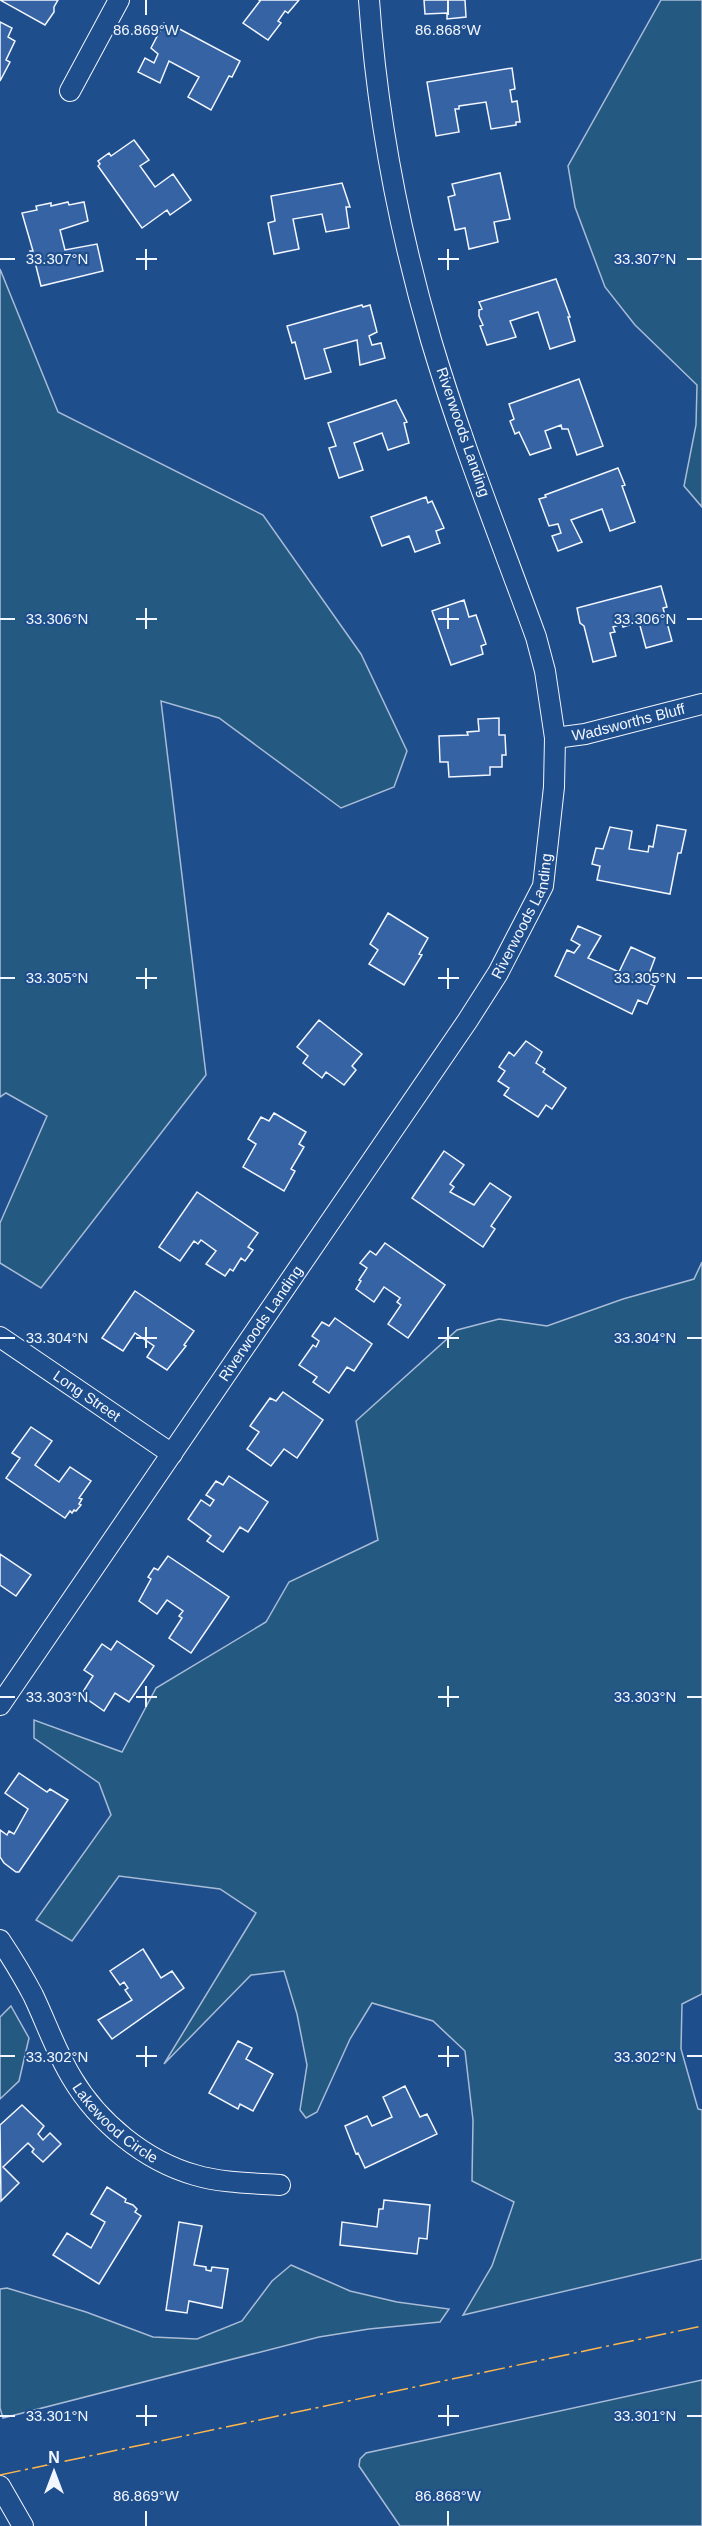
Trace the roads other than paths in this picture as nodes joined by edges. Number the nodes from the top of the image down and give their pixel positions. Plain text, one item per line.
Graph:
1 (119, 0) edge
2 (369, 0) edge
3 (70, 91) dead end
4 (702, 704) edge
5 (555, 738) junction
6 (0, 1337) edge
7 (172, 1454) junction
8 (0, 1705) edge
9 (0, 1941) edge
10 (280, 2185) dead end
11 (0, 2486) edge
12 (23, 2526) edge

1 - 3 street
2 - 5 street, Riverwoods Landing
4 - 5 street, Wadsworths Bluff
5 - 7 street, Riverwoods Landing
6 - 7 street, Long Street
7 - 8 street, Riverwoods Landing
9 - 10 street, Lakewood Circle
11 - 12 street

